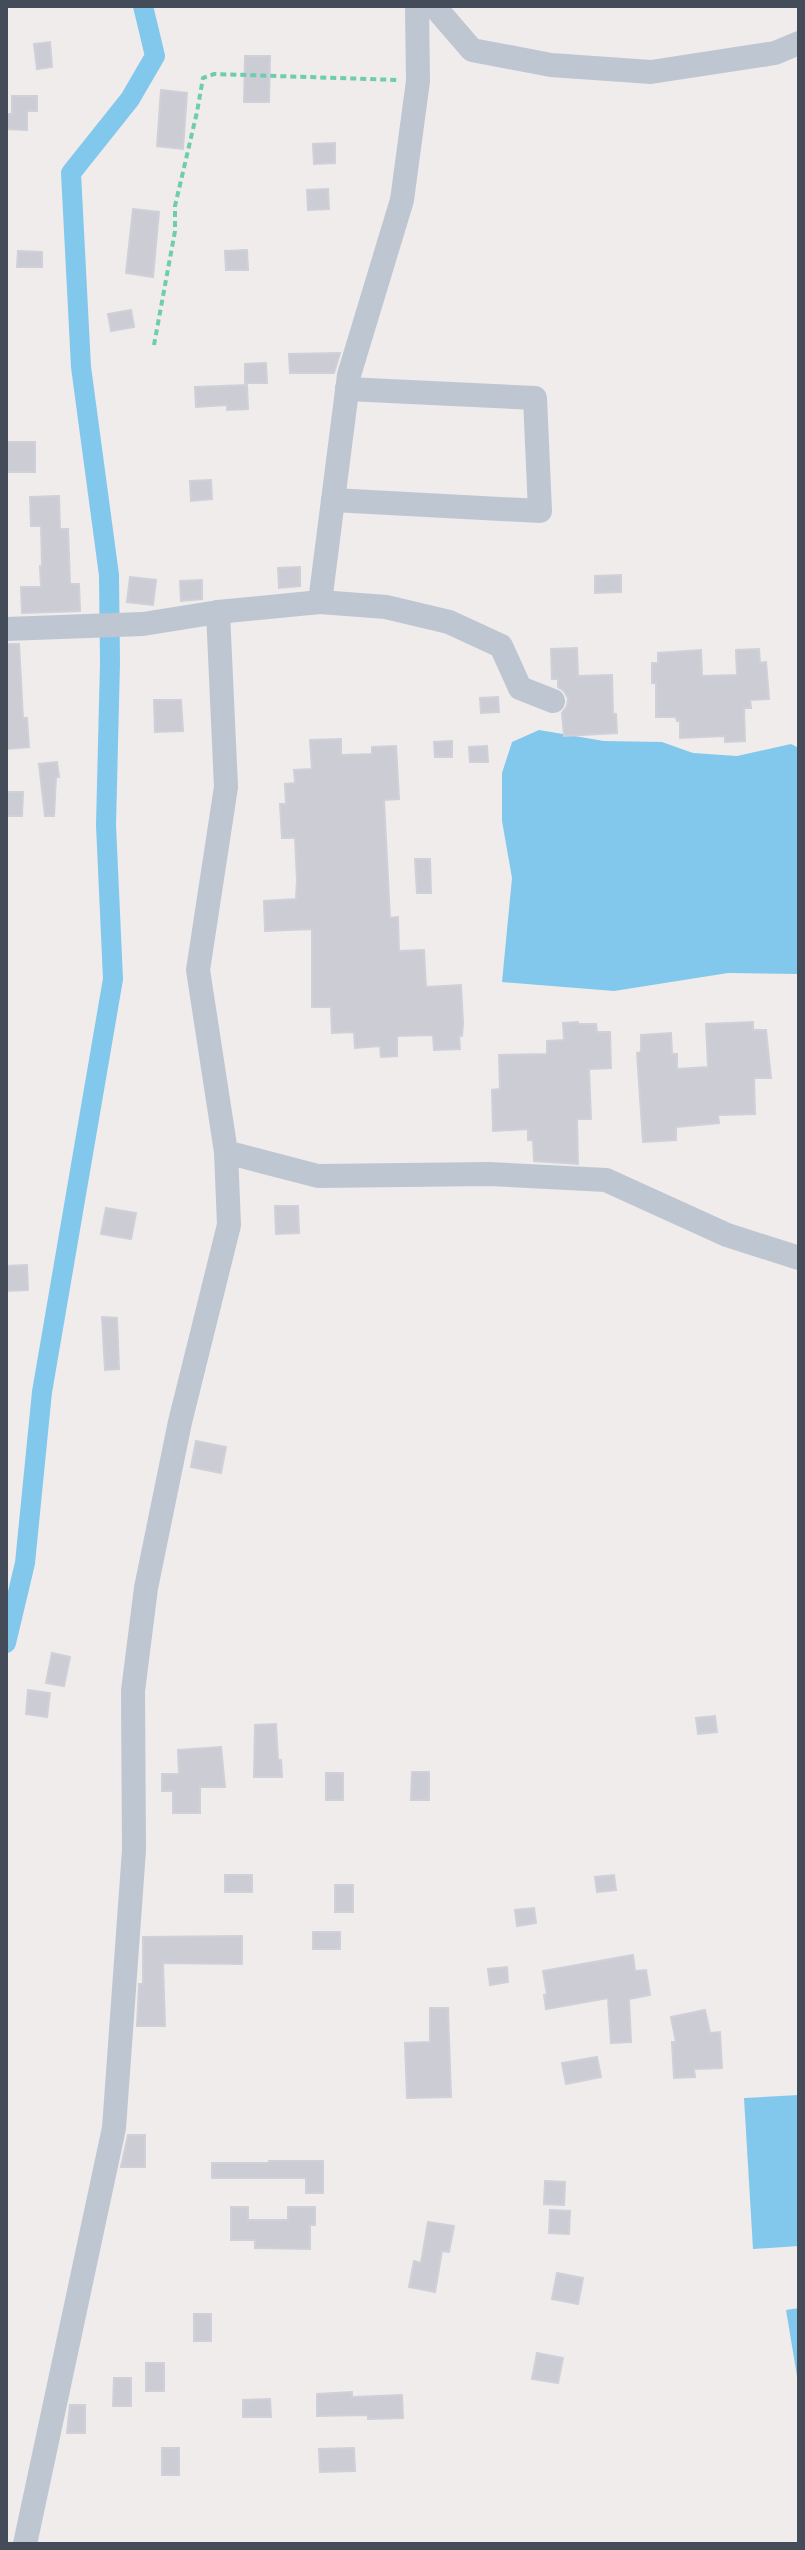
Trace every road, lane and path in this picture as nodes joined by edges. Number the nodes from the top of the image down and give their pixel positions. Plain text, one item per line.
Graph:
1 (417, 6) edge
2 (434, 6) edge
3 (799, 43) edge
4 (418, 81) junction
5 (154, 345) dead end
6 (347, 389) junction
7 (333, 500) junction
8 (320, 602) junction
9 (218, 612) junction
10 (6, 629) edge
11 (553, 701) dead end
12 (226, 1152) junction
13 (799, 1258) edge
14 (25, 2544) edge

1 - 4 street
2 - 3 street
4 - 5 path
4 - 6 street
6 - 7 street
6 - 7 street
7 - 8 street
8 - 9 street
8 - 11 street
9 - 10 street
9 - 12 street
12 - 13 street
12 - 14 street

